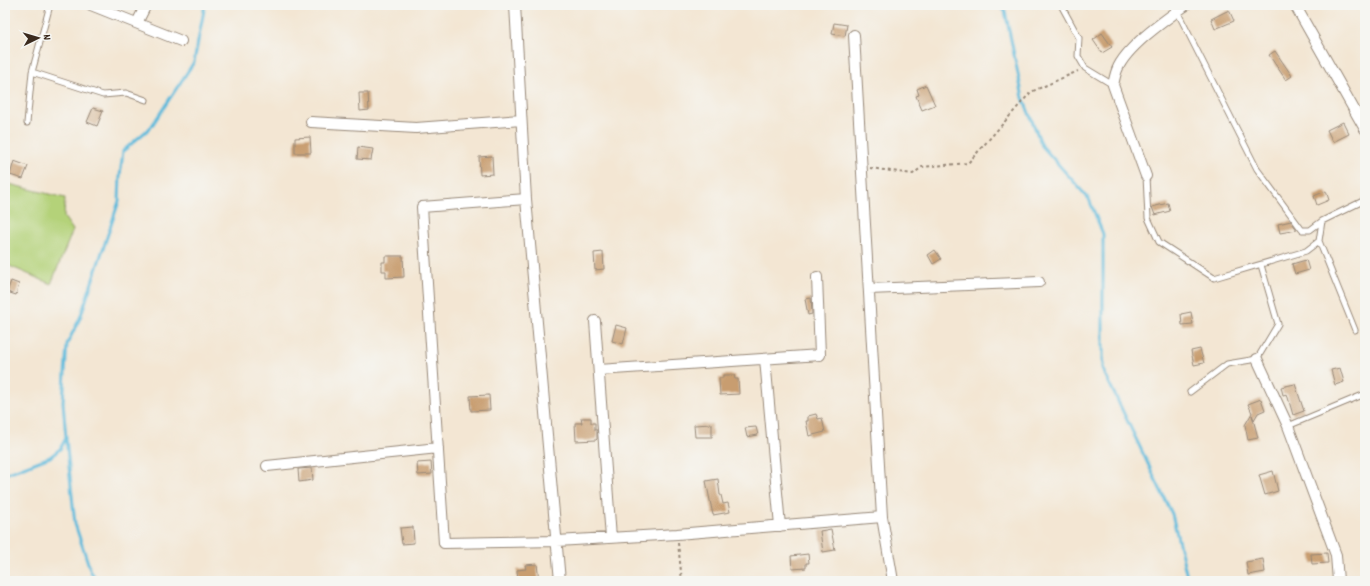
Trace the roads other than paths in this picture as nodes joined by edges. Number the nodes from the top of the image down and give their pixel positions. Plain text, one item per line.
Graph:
1 (50, 5) edge
2 (91, 5) edge
3 (146, 5) edge
4 (515, 5) edge
5 (1061, 5) edge
6 (1295, 5) edge
7 (1182, 8) edge
8 (137, 23) junction
9 (854, 35) dead end
10 (181, 41) dead end
11 (32, 72) junction
12 (1113, 86) junction
13 (146, 100) dead end
14 (521, 120) junction
15 (310, 122) dead end
16 (27, 123) dead end
17 (1365, 130) edge
18 (1146, 176) joint
19 (1365, 197) edge
20 (526, 199) junction
21 (1322, 221) junction
22 (1319, 241) junction
23 (1261, 265) junction
24 (817, 278) dead end
25 (1039, 282) dead end
26 (869, 289) junction
27 (595, 321) dead end
28 (1355, 330) dead end
29 (765, 359) junction
30 (1257, 359) junction
31 (599, 370) junction
32 (1190, 392) dead end
33 (1365, 394) edge
34 (1288, 426) junction
35 (438, 448) junction
36 (266, 466) dead end
37 (882, 517) junction
38 (780, 526) junction
39 (611, 538) junction
40 (557, 541) junction
41 (560, 581) edge
42 (893, 581) edge
43 (1338, 581) edge

1 - 11 lane
2 - 8 street
3 - 8 street
4 - 14 street
5 - 12 lane
6 - 17 street
7 - 12 street
7 - 21 lane
8 - 10 street
9 - 26 street
11 - 13 lane
11 - 16 lane
12 - 18 street
14 - 15 street
14 - 20 street
18 - 23 lane
19 - 21 lane
20 - 35 street
20 - 40 street
21 - 22 lane
22 - 23 lane
22 - 28 lane
23 - 30 lane
24 - 29 street
25 - 26 street
26 - 37 street
27 - 31 street
29 - 31 street
29 - 38 street
30 - 32 lane
30 - 34 street
31 - 39 street
33 - 34 lane
34 - 43 street
35 - 36 street
35 - 40 street
37 - 38 street
37 - 42 street
38 - 39 street
39 - 40 street
40 - 41 street

